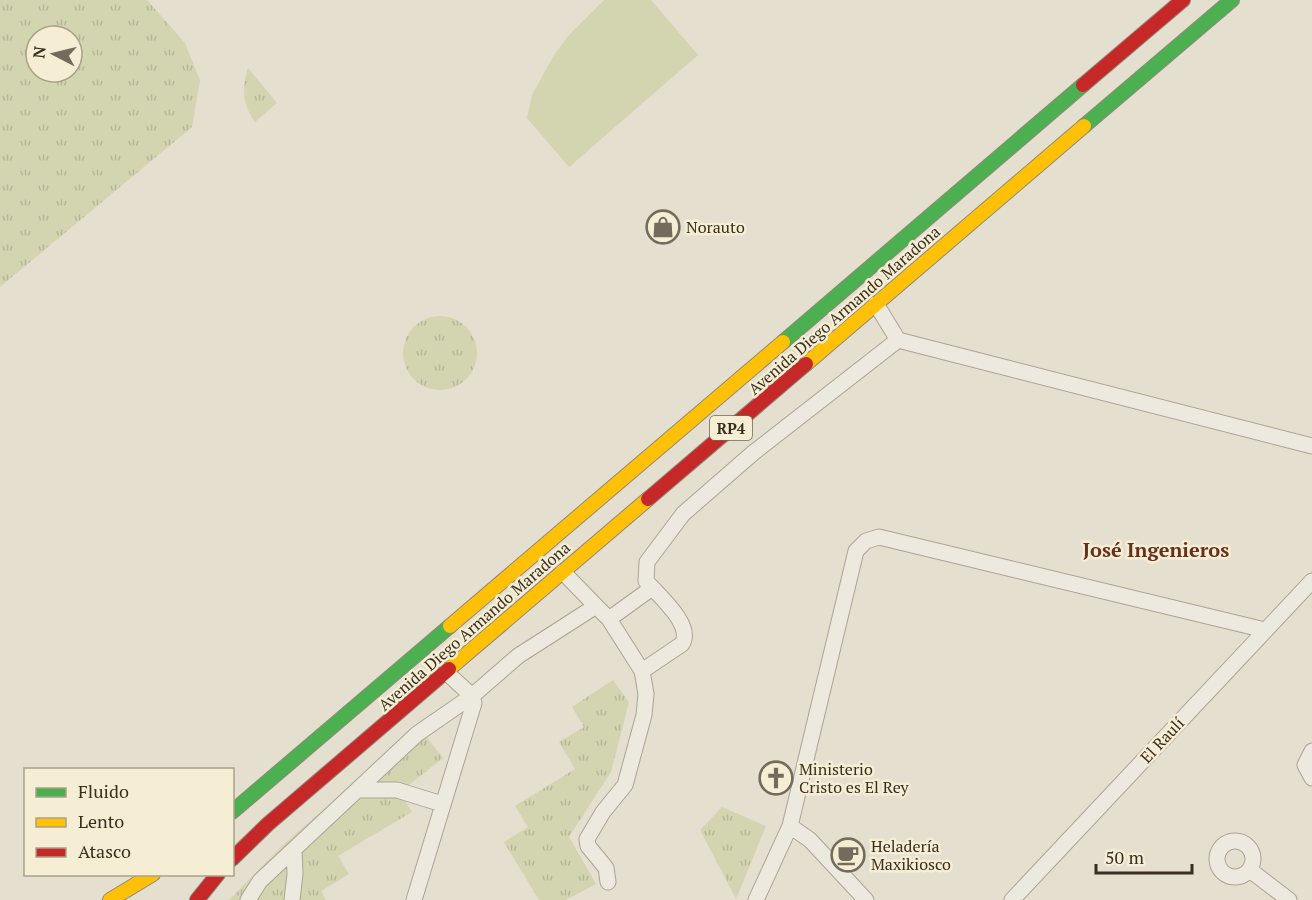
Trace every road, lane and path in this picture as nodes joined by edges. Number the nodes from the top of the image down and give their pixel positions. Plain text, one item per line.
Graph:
1 (1183, 0) edge
2 (1232, 0) edge
3 (876, 304) junction
4 (898, 340) junction
5 (1312, 446) edge
6 (563, 572) junction
7 (1312, 581) edge
8 (652, 588) junction
9 (596, 606) junction
10 (609, 618) junction
11 (1265, 630) junction
12 (642, 671) junction
13 (446, 672) junction
14 (472, 696) junction
15 (1312, 751) edge
16 (1312, 778) edge
17 (357, 790) junction
18 (442, 804) junction
19 (234, 810) edge
20 (790, 826) junction
21 (294, 849) junction
22 (234, 856) edge
23 (1250, 870) dead end
24 (150, 876) edge
25 (216, 876) edge
26 (608, 882) dead end
27 (110, 900) edge
28 (197, 900) edge
29 (248, 900) edge
30 (292, 900) edge
31 (414, 900) edge
32 (756, 900) edge
33 (866, 900) edge
34 (1012, 900) edge
35 (1289, 900) edge

1 - 19 main road, Avenida Diego Armando Maradona / RP4
2 - 3 main road, Avenida Diego Armando Maradona / RP4
3 - 4 street
3 - 6 main road, Avenida Diego Armando Maradona / RP4
4 - 5 street
4 - 8 street
6 - 9 street
6 - 13 main road, Avenida Diego Armando Maradona / RP4
7 - 11 street, El Raulí
8 - 10 street
8 - 12 street
9 - 10 street
9 - 14 street
10 - 12 street
11 - 20 street
11 - 34 street, El Raulí
12 - 26 street
13 - 14 street
13 - 22 main road, Avenida Diego Armando Maradona / RP4
14 - 17 street
14 - 18 street
15 - 16 street
17 - 18 street
17 - 21 street
18 - 31 street
20 - 32 street
20 - 33 street
21 - 29 street
21 - 30 street
23 - 35 street
24 - 27 main road
25 - 28 main road

